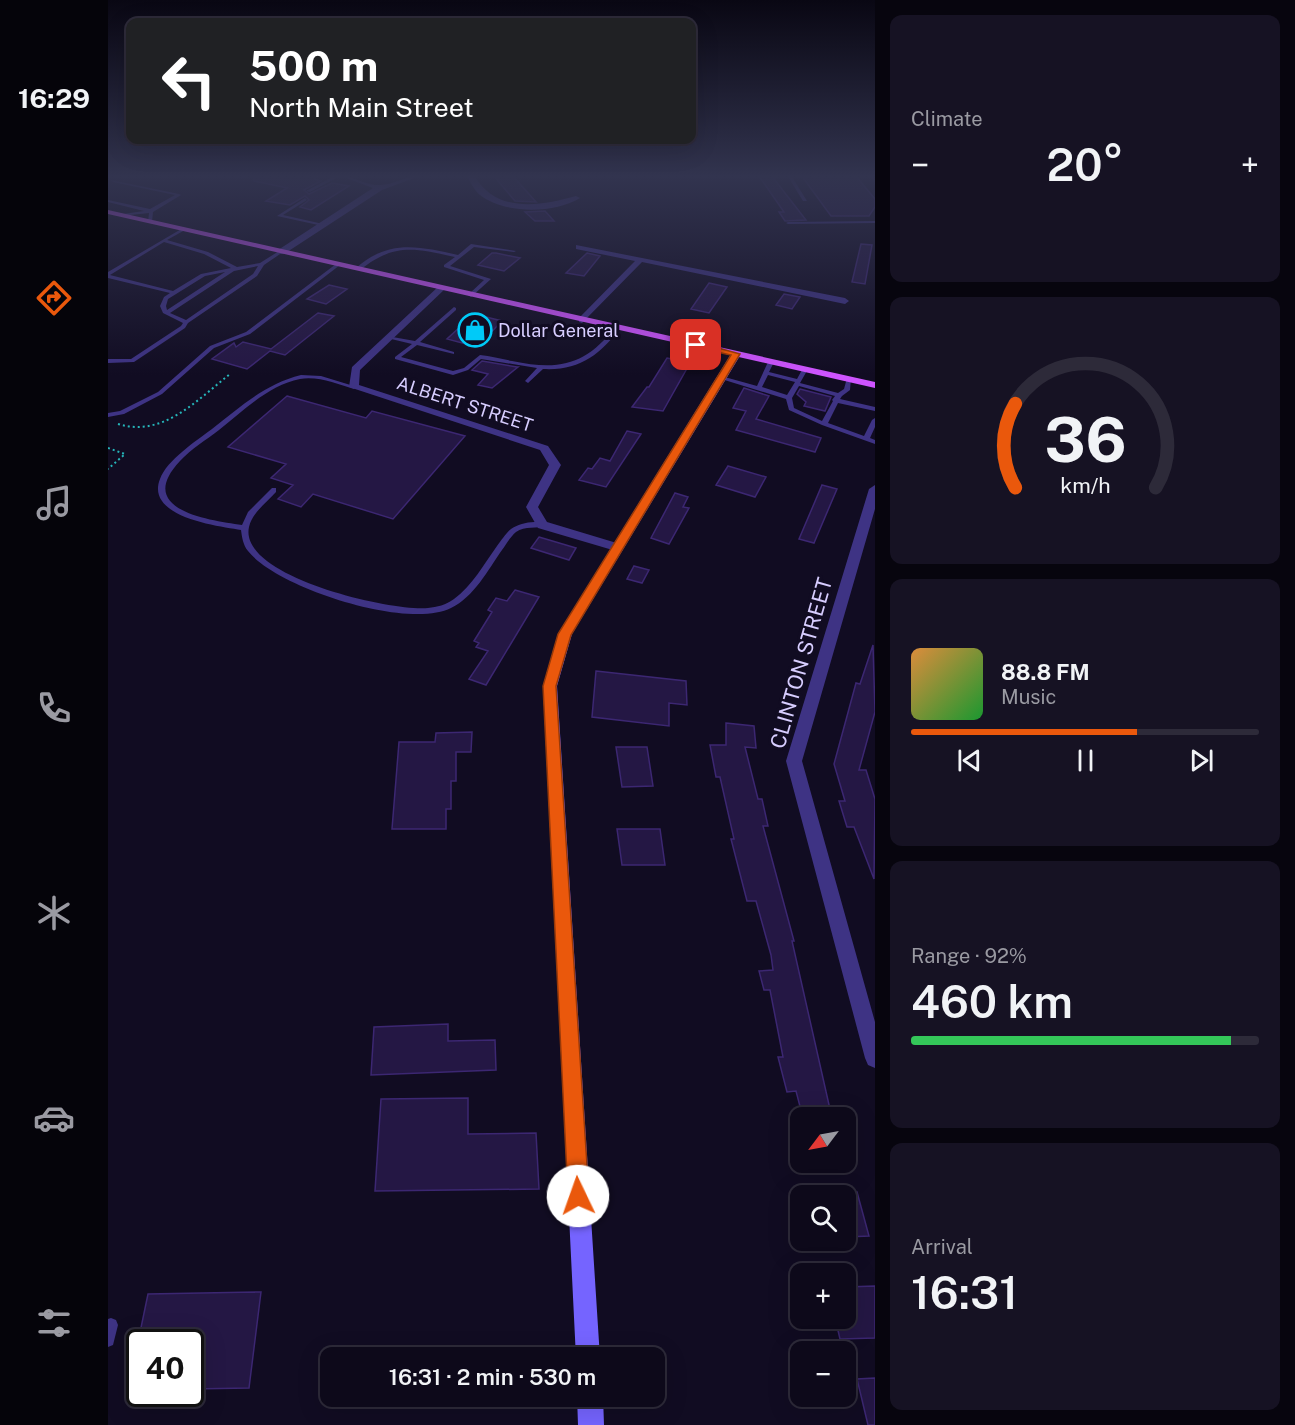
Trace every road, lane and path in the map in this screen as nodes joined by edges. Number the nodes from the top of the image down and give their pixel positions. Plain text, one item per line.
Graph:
1 (164, 241) edge
2 (166, 242) edge
3 (236, 242) edge
4 (297, 242) edge
5 (579, 247) dead end
6 (514, 250) dead end
7 (281, 252) junction
8 (457, 256) junction
9 (639, 261) junction
10 (262, 264) junction
11 (338, 265) junction
12 (235, 268) junction
13 (357, 269) junction
14 (108, 275) edge
15 (442, 288) junction
16 (174, 293) junction
17 (471, 295) junction
18 (845, 301) dead end
19 (454, 309) dead end
20 (166, 313) junction
21 (582, 320) junction
22 (186, 322) junction
23 (618, 327) junction
24 (388, 337) junction
25 (416, 343) junction
26 (452, 353) dead end
27 (736, 354) junction
28 (108, 361) edge
29 (771, 362) junction
30 (541, 368) junction
31 (805, 369) junction
32 (766, 373) junction
33 (230, 374) dead end
34 (721, 378) junction
35 (849, 380) junction
36 (528, 381) dead end
37 (770, 384) dead end
38 (760, 385) junction
39 (875, 385) edge
40 (794, 386) junction
41 (354, 387) junction
42 (837, 397) junction
43 (789, 398) junction
44 (872, 409) edge
45 (110, 418) edge
46 (865, 418) dead end
47 (875, 420) edge
48 (824, 424) junction
49 (866, 439) junction
50 (875, 442) edge
51 (108, 448) edge
52 (108, 469) edge
53 (875, 489) edge
54 (274, 490) dead end
55 (542, 525) junction
56 (245, 528) junction
57 (616, 547) junction
58 (875, 1058) edge
59 (587, 1347) edge
60 (590, 1407) edge
61 (591, 1425) edge

1 - 14 lane
2 - 12 lane
3 - 7 main road
4 - 7 street
5 - 9 street
6 - 8 lane
7 - 10 lane
7 - 11 main road
8 - 13 lane
8 - 17 lane
9 - 18 street
9 - 21 street
10 - 12 lane
10 - 22 lane
11 - 13 main road
11 - 45 lane
12 - 16 lane
12 - 20 lane
13 - 15 main road
14 - 16 lane
15 - 17 main road
15 - 24 street
16 - 20 lane
17 - 21 main road
19 - 25 lane
20 - 22 lane
21 - 23 main road
22 - 28 lane
23 - 27 main road
23 - 30 lane
24 - 25 lane
24 - 41 street
25 - 26 lane
25 - 30 lane
27 - 29 main road
27 - 34 street
29 - 31 main road
29 - 32 lane
30 - 36 lane
31 - 35 main road
31 - 40 lane
32 - 38 lane
32 - 40 lane
33 - 45 path
34 - 38 lane
34 - 57 street
35 - 39 main road
35 - 42 lane
37 - 38 lane
38 - 43 lane
40 - 42 lane
40 - 43 lane
41 - 55 street, ALBERT STREET
41 - 56 lane
42 - 44 lane
42 - 48 lane
43 - 48 lane
44 - 46 lane
47 - 49 lane
48 - 49 lane
49 - 50 lane
51 - 52 path
53 - 58 street, CLINTON STREET
54 - 56 lane
55 - 56 lane
55 - 57 street
57 - 59 street
60 - 61 street

